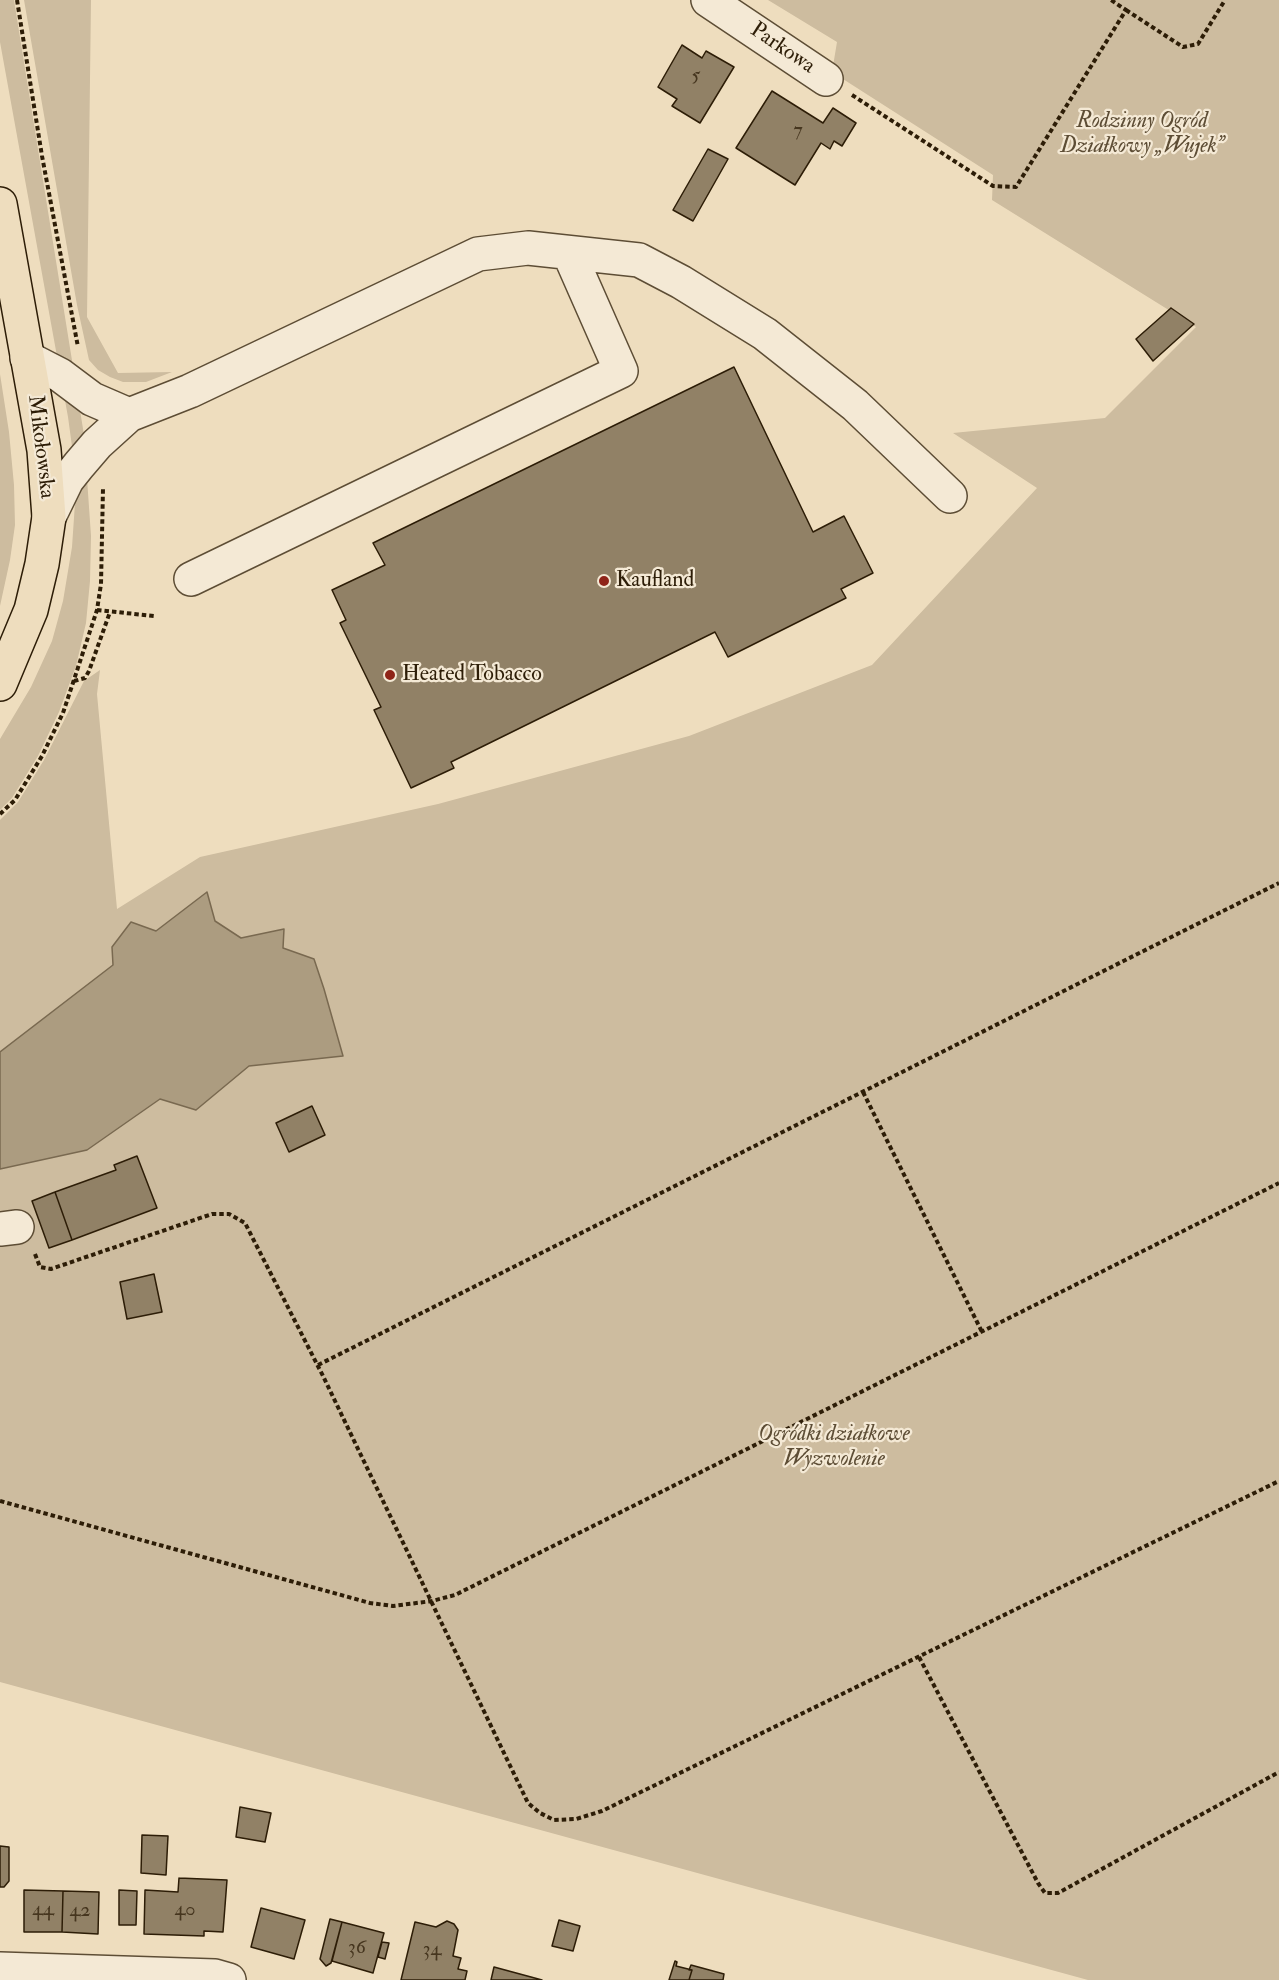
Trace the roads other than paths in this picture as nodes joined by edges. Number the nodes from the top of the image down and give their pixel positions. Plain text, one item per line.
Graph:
1 (708, 0) edge
2 (838, 86) road end
3 (0, 204) edge
4 (569, 253) junction
5 (27, 358) junction
6 (129, 416) junction
7 (950, 496) dead end
8 (49, 517) junction
9 (191, 579) dead end
10 (0, 684) edge
11 (0, 1969) edge
12 (230, 1980) edge

1 - 2 street, Parkowa
3 - 5 main road, Mikołowska
4 - 6 street
4 - 7 street
4 - 9 street
5 - 6 street
5 - 8 main road, Mikołowska
6 - 8 street
8 - 10 main road, Mikołowska
11 - 12 street

